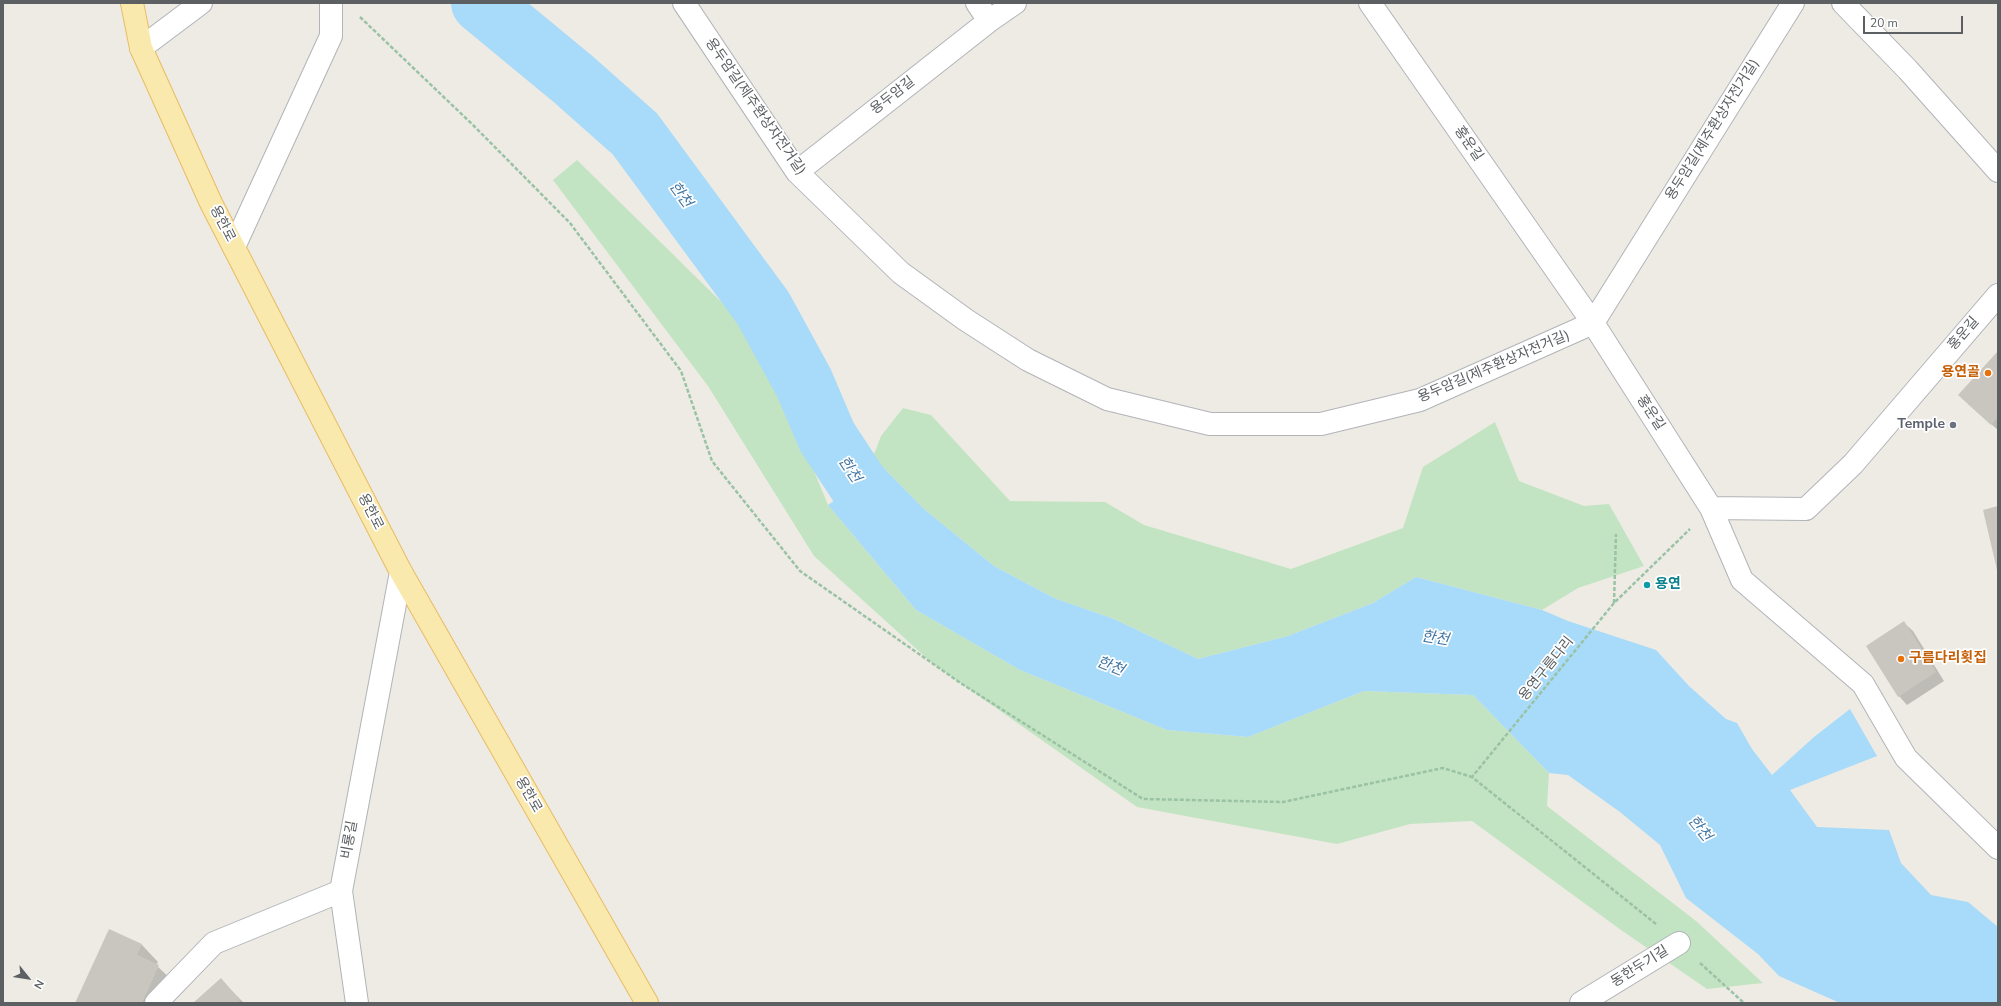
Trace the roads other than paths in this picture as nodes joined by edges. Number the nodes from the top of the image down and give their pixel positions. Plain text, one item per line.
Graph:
1 (132, 3) edge
2 (201, 3) edge
3 (331, 3) edge
4 (684, 3) edge
5 (977, 3) edge
6 (1015, 3) edge
7 (1370, 3) edge
8 (1793, 3) edge
9 (1843, 3) edge
10 (989, 21) junction
11 (142, 48) junction
12 (1998, 171) edge
13 (797, 172) junction
14 (234, 247) junction
15 (1998, 295) edge
16 (1593, 323) junction
17 (1711, 508) junction
18 (401, 572) junction
19 (1998, 848) edge
20 (341, 891) junction
21 (1679, 943) road end
22 (156, 1003) edge
23 (357, 1003) edge
24 (647, 1003) edge
25 (1581, 1003) edge

1 - 11 main road, 용한로
2 - 11 street
3 - 14 street
4 - 13 street, 용두암길(제주환상자전거길)
5 - 10 street
6 - 10 street
7 - 16 street, 홍운길
8 - 16 street, 용두암길(제주환상자전거길)
9 - 12 street
10 - 13 street, 용두암길
11 - 14 main road, 용한로
13 - 16 street, 용두암길(제주환상자전거길)
14 - 18 main road, 용한로
15 - 17 street, 홍운길
16 - 17 street, 홍운길
17 - 19 street
18 - 20 street, 비룡길
18 - 24 main road, 용한로
20 - 22 street
20 - 23 street, 비룡길
21 - 25 street, 동한두기길

